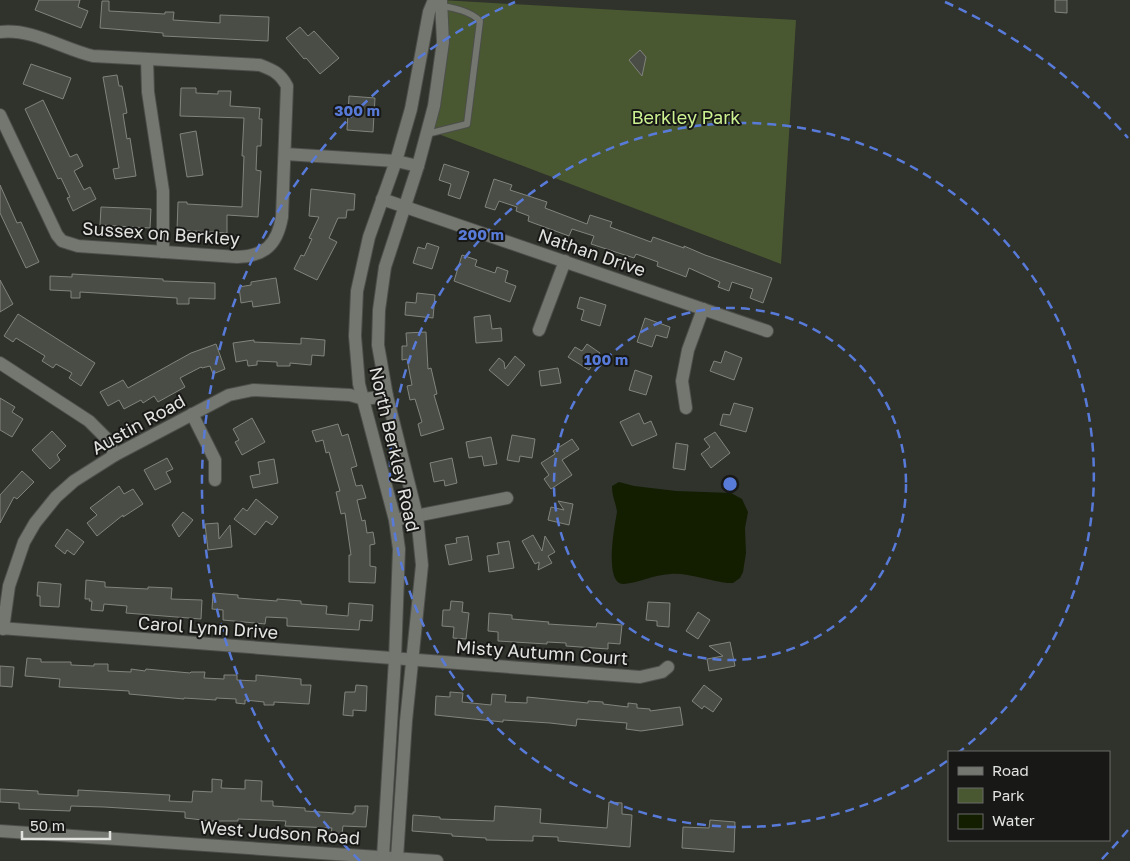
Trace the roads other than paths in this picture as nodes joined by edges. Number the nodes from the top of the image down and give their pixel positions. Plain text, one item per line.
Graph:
1 (439, 2) edge
2 (0, 32) edge
3 (147, 59) junction
4 (0, 115) edge
5 (427, 134) junction
6 (285, 154) junction
7 (396, 160) junction
8 (418, 166) junction
9 (382, 198) junction
10 (404, 207) junction
11 (163, 252) junction
12 (565, 261) junction
13 (703, 309) junction
14 (540, 330) dead end
15 (767, 331) dead end
16 (0, 363) edge
17 (387, 396) junction
18 (362, 398) junction
19 (686, 408) dead end
20 (192, 414) junction
21 (115, 455) junction
22 (215, 480) dead end
23 (507, 498) dead end
24 (418, 516) junction
25 (395, 520) junction
26 (2, 628) edge
27 (396, 659) junction
28 (412, 660) junction
29 (668, 667) dead end
30 (0, 831) edge
31 (384, 857) junction
32 (397, 858) junction
33 (437, 861) edge

1 - 5 street, North Berkley Road
1 - 5 lane
1 - 7 street, North Berkley Road
2 - 3 street
3 - 6 street, Sussex on Berkley
3 - 11 street
4 - 11 street, Sussex on Berkley
5 - 8 street, North Berkley Road
6 - 7 street
6 - 11 street, Sussex on Berkley
7 - 8 street
7 - 9 street, North Berkley Road
8 - 10 street, North Berkley Road
9 - 10 street, Nathan Drive
9 - 18 street, North Berkley Road
10 - 12 street, Nathan Drive
10 - 17 street, North Berkley Road
12 - 13 street, Nathan Drive
12 - 14 street
13 - 15 street, Nathan Drive
13 - 19 street
16 - 21 street
17 - 18 street, Austin Road
17 - 24 street, North Berkley Road
18 - 20 street, Austin Road
18 - 25 street, North Berkley Road
20 - 21 street, Austin Road
20 - 22 street
21 - 26 street, Austin Road
23 - 24 street
24 - 25 street
24 - 28 street, North Berkley Road
25 - 27 street, North Berkley Road
26 - 27 street, Carol Lynn Drive
27 - 28 street, Carol Lynn Drive
27 - 31 street, North Berkley Road
28 - 29 street, Misty Autumn Court
28 - 32 street, North Berkley Road
30 - 31 street, West Judson Road
31 - 32 street, West Judson Road
32 - 33 street, West Judson Road

